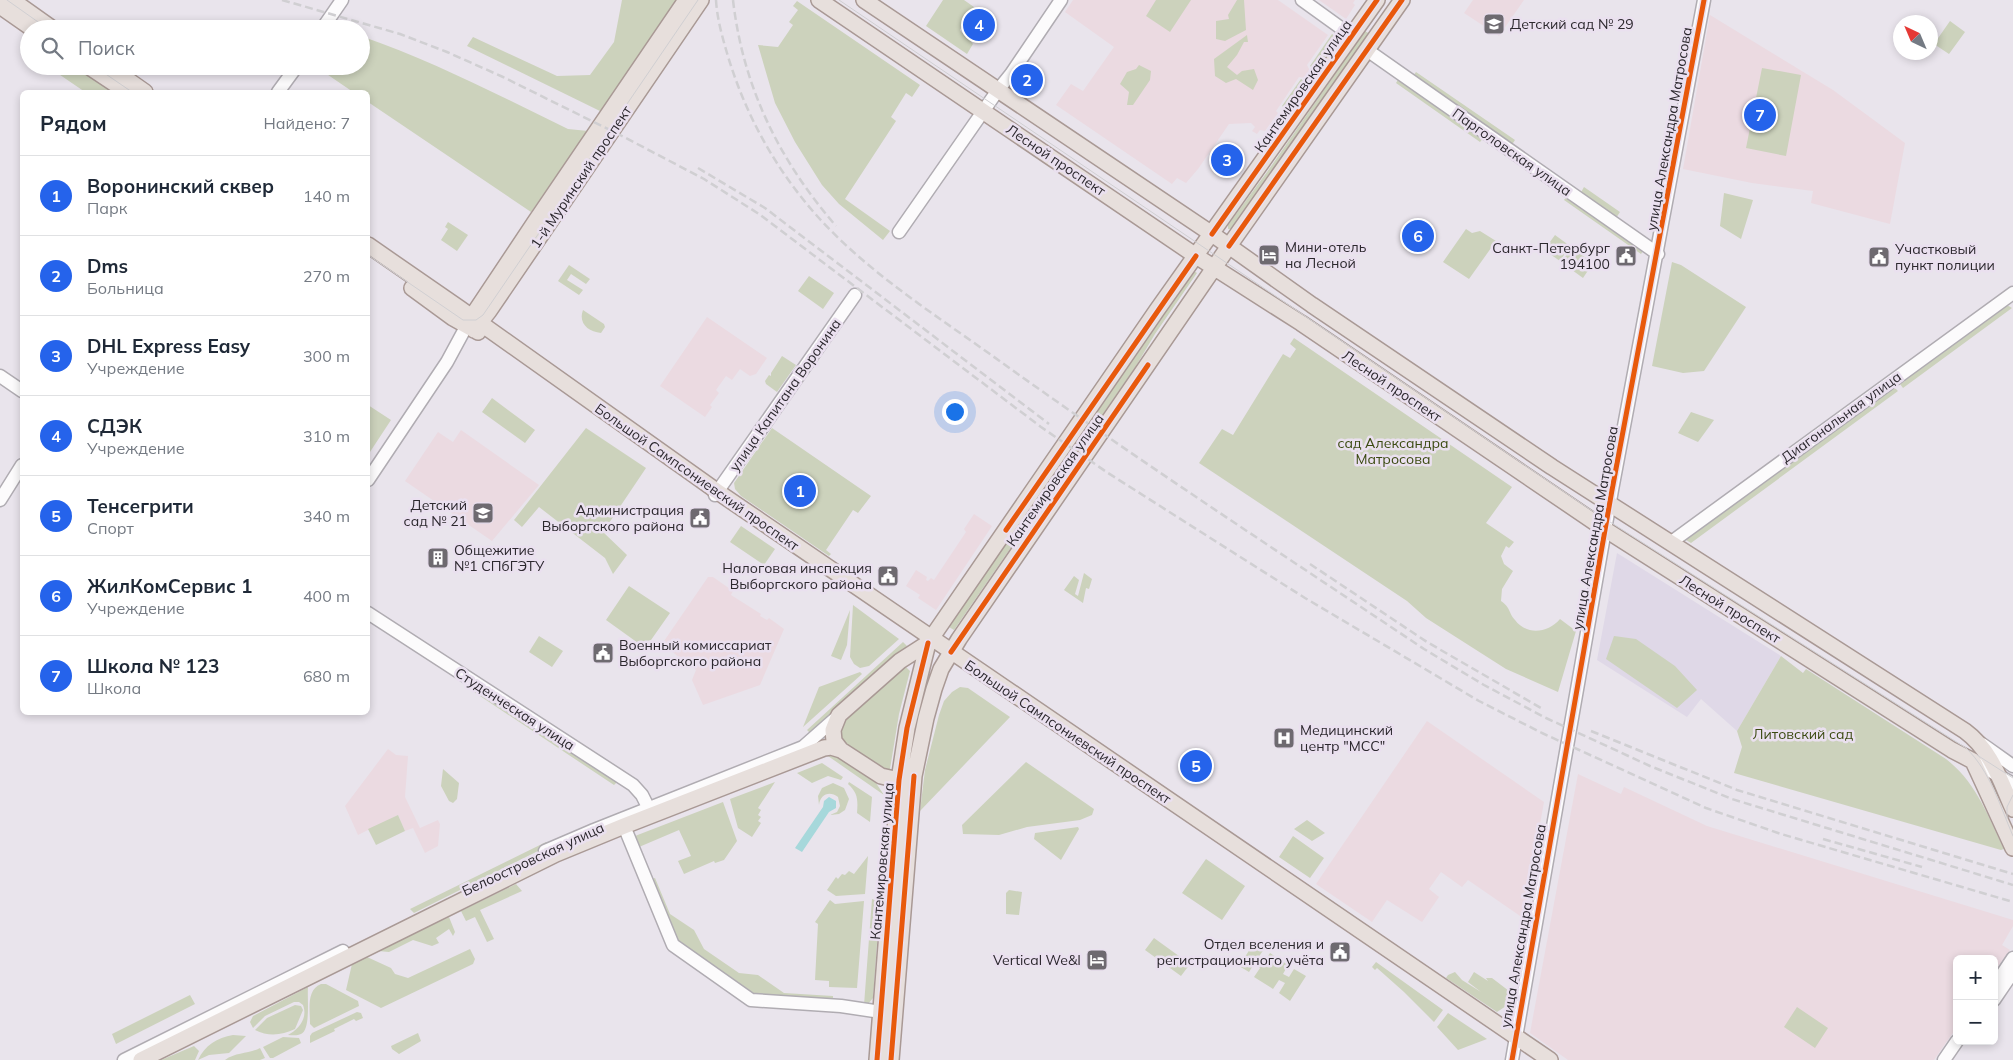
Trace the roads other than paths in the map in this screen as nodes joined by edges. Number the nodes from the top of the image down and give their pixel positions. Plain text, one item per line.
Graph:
1 (12, 0) edge
2 (342, 0) edge
3 (686, 0) edge
4 (701, 0) edge
5 (819, 0) edge
6 (864, 0) edge
7 (1061, 0) edge
8 (1302, 0) edge
9 (1378, 0) edge
10 (1402, 0) edge
11 (1704, 0) edge
12 (0, 6) edge
13 (20, 20) edge
14 (41, 20) edge
15 (328, 20) edge
16 (1352, 36) junction
17 (1367, 50) junction
18 (102, 75) edge
19 (121, 75) edge
20 (290, 75) edge
21 (124, 90) edge
22 (142, 90) edge
23 (279, 90) edge
24 (998, 90) junction
25 (983, 110) junction
26 (899, 232) dead end
27 (1212, 234) junction
28 (1229, 246) junction
29 (370, 247) edge
30 (1658, 254) junction
31 (1196, 256) junction
32 (370, 258) edge
33 (1214, 268) junction
34 (2013, 293) edge
35 (855, 295) dead end
36 (473, 324) junction
37 (0, 376) edge
38 (20, 390) edge
39 (20, 468) edge
40 (370, 477) edge
41 (717, 494) junction
42 (0, 500) edge
43 (1610, 504) junction
44 (1606, 530) junction
45 (1670, 543) junction
46 (370, 615) edge
47 (929, 640) junction
48 (949, 654) junction
49 (839, 715) junction
50 (1976, 740) junction
51 (841, 750) junction
52 (1973, 761) junction
53 (2013, 766) edge
54 (914, 776) junction
55 (1998, 776) junction
56 (899, 780) junction
57 (2011, 794) edge
58 (651, 811) junction
59 (624, 826) junction
60 (2003, 826) junction
61 (2013, 848) edge
62 (2013, 958) edge
63 (2013, 972) edge
64 (1998, 980) edge
65 (1998, 994) edge
66 (881, 1012) junction
67 (1954, 1045) edge
68 (1963, 1045) edge
69 (1513, 1048) edge
70 (124, 1060) edge
71 (141, 1060) edge
72 (877, 1060) edge
73 (891, 1060) edge
74 (1533, 1060) edge
75 (1550, 1060) edge
76 (1944, 1060) edge
77 (1953, 1060) edge

1 - 14 main road
2 - 15 street
3 - 36 main road, 1-й Муринский проспект
4 - 36 main road, 1-й Муринский проспект
5 - 25 main road, Лесной проспект
6 - 24 main road, Лесной проспект
7 - 24 street
8 - 16 street
9 - 16 main road, Кантемировская улица
10 - 17 main road, Кантемировская улица
11 - 30 street, улица Александра Матросова
12 - 13 main road
16 - 27 main road, Кантемировская улица
17 - 28 main road, Кантемировская улица
17 - 30 street, Парголовская улица
18 - 21 main road
19 - 22 main road
20 - 23 street
24 - 25 street
24 - 27 main road, Лесной проспект
25 - 26 street
25 - 31 main road, Лесной проспект
27 - 28 main road, Лесной проспект
27 - 31 main road, Кантемировская улица
28 - 33 main road, Кантемировская улица
28 - 43 main road, Лесной проспект
29 - 36 main road, Большой Сампсониевский проспект
30 - 43 street, улица Александра Матросова
31 - 33 main road, Лесной проспект
31 - 47 main road, Кантемировская улица
32 - 36 main road, Большой Сампсониевский проспект
33 - 44 main road, Лесной проспект
33 - 48 main road, Кантемировская улица
34 - 45 street, Диагональная улица
35 - 41 street, улица Капитана Воронина
36 - 40 street, 1-й Муринский проспект
36 - 41 main road, Большой Сампсониевский проспект
37 - 38 street
39 - 42 street
41 - 47 main road, Большой Сампсониевский проспект
43 - 44 street, улица Александра Матросова
43 - 45 main road, Лесной проспект
44 - 52 main road, Лесной проспект
44 - 69 street, улица Александра Матросова
45 - 50 main road, Лесной проспект
46 - 58 street, Студенческая улица
47 - 48 main road, Большой Сампсониевский проспект
47 - 49 main road, Белоостровская улица
47 - 56 main road, Кантемировская улица
48 - 54 main road, Кантемировская улица
48 - 69 main road, Большой Сампсониевский проспект
49 - 51 main road
49 - 58 street, Белоостровская улица
50 - 53 street, Лесной проспект
50 - 55 main road, Лесной проспект
51 - 56 main road
51 - 58 main road, Белоостровская улица
52 - 55 street, Лесной проспект
52 - 60 main road
54 - 56 main road
54 - 73 main road, Кантемировская улица
55 - 57 main road, Лесной проспект
56 - 66 main road, Кантемировская улица
57 - 60 street
58 - 59 main road, Белоостровская улица
58 - 70 street, Белоостровская улица
59 - 66 street
59 - 71 main road, Белоостровская улица
60 - 61 main road
62 - 64 street
63 - 65 street
66 - 72 main road, Кантемировская улица
67 - 76 street
68 - 77 street
69 - 74 main road, Большой Сампсониевский проспект
69 - 75 main road, Большой Сампсониевский проспект

